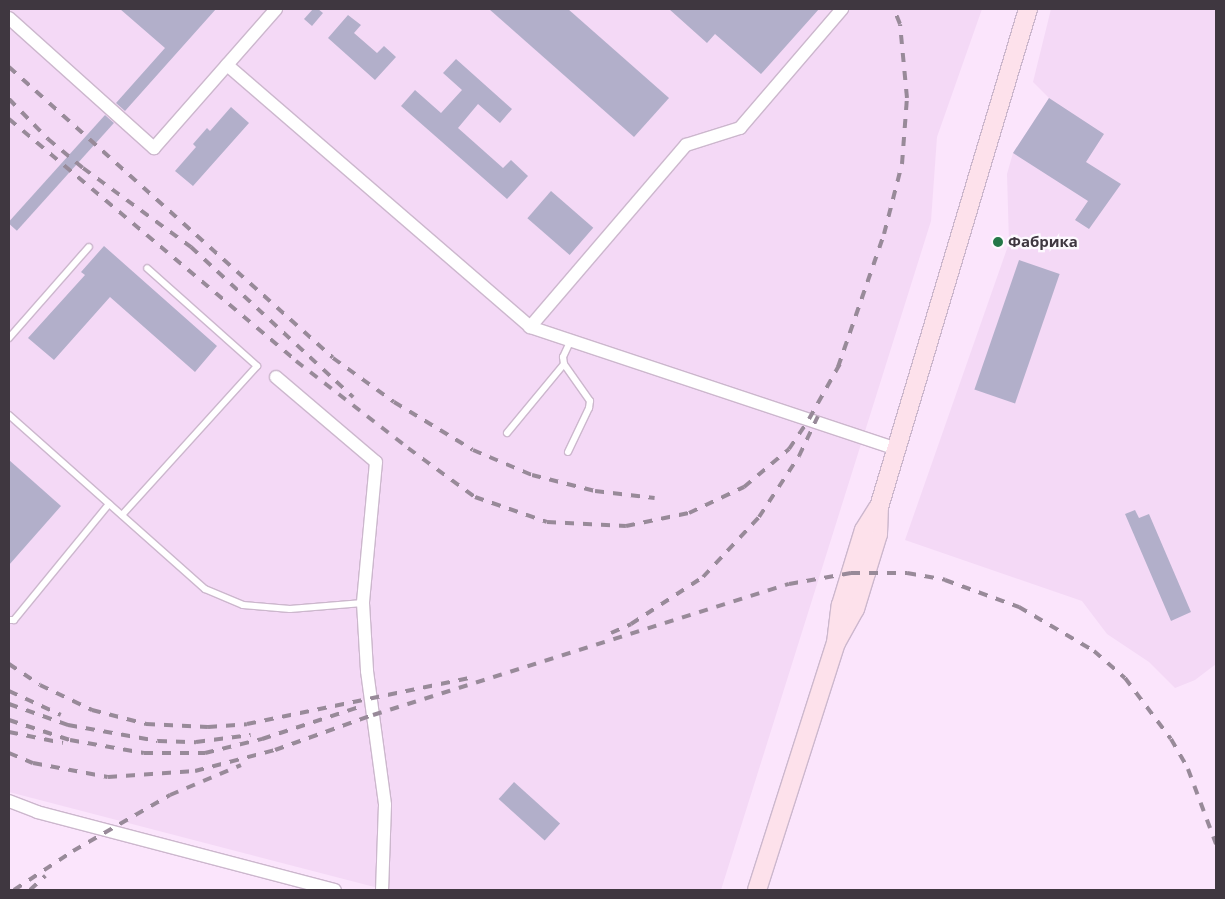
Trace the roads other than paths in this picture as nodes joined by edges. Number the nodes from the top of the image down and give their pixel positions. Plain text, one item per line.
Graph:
1 (276, 9) edge
2 (842, 9) edge
3 (1028, 9) edge
4 (9, 18) edge
5 (227, 65) junction
6 (88, 247) dead end
7 (147, 268) dead end
8 (530, 327) junction
9 (9, 338) edge
10 (571, 340) junction
11 (564, 364) junction
12 (276, 377) dead end
13 (9, 415) edge
14 (506, 432) dead end
15 (897, 448) junction
16 (568, 452) dead end
17 (109, 504) junction
18 (122, 515) junction
19 (363, 603) junction
20 (9, 620) edge
21 (9, 801) edge
22 (335, 890) edge
23 (382, 890) edge
24 (757, 890) edge

1 - 5 street
2 - 8 street
3 - 15 street
4 - 5 street
5 - 8 street
6 - 9 lane
7 - 18 lane
8 - 10 street
10 - 11 lane
10 - 15 street
11 - 14 lane
11 - 16 lane
12 - 19 street
13 - 17 lane
15 - 24 street
17 - 18 lane
17 - 20 lane
18 - 19 lane
19 - 23 street
21 - 22 street

